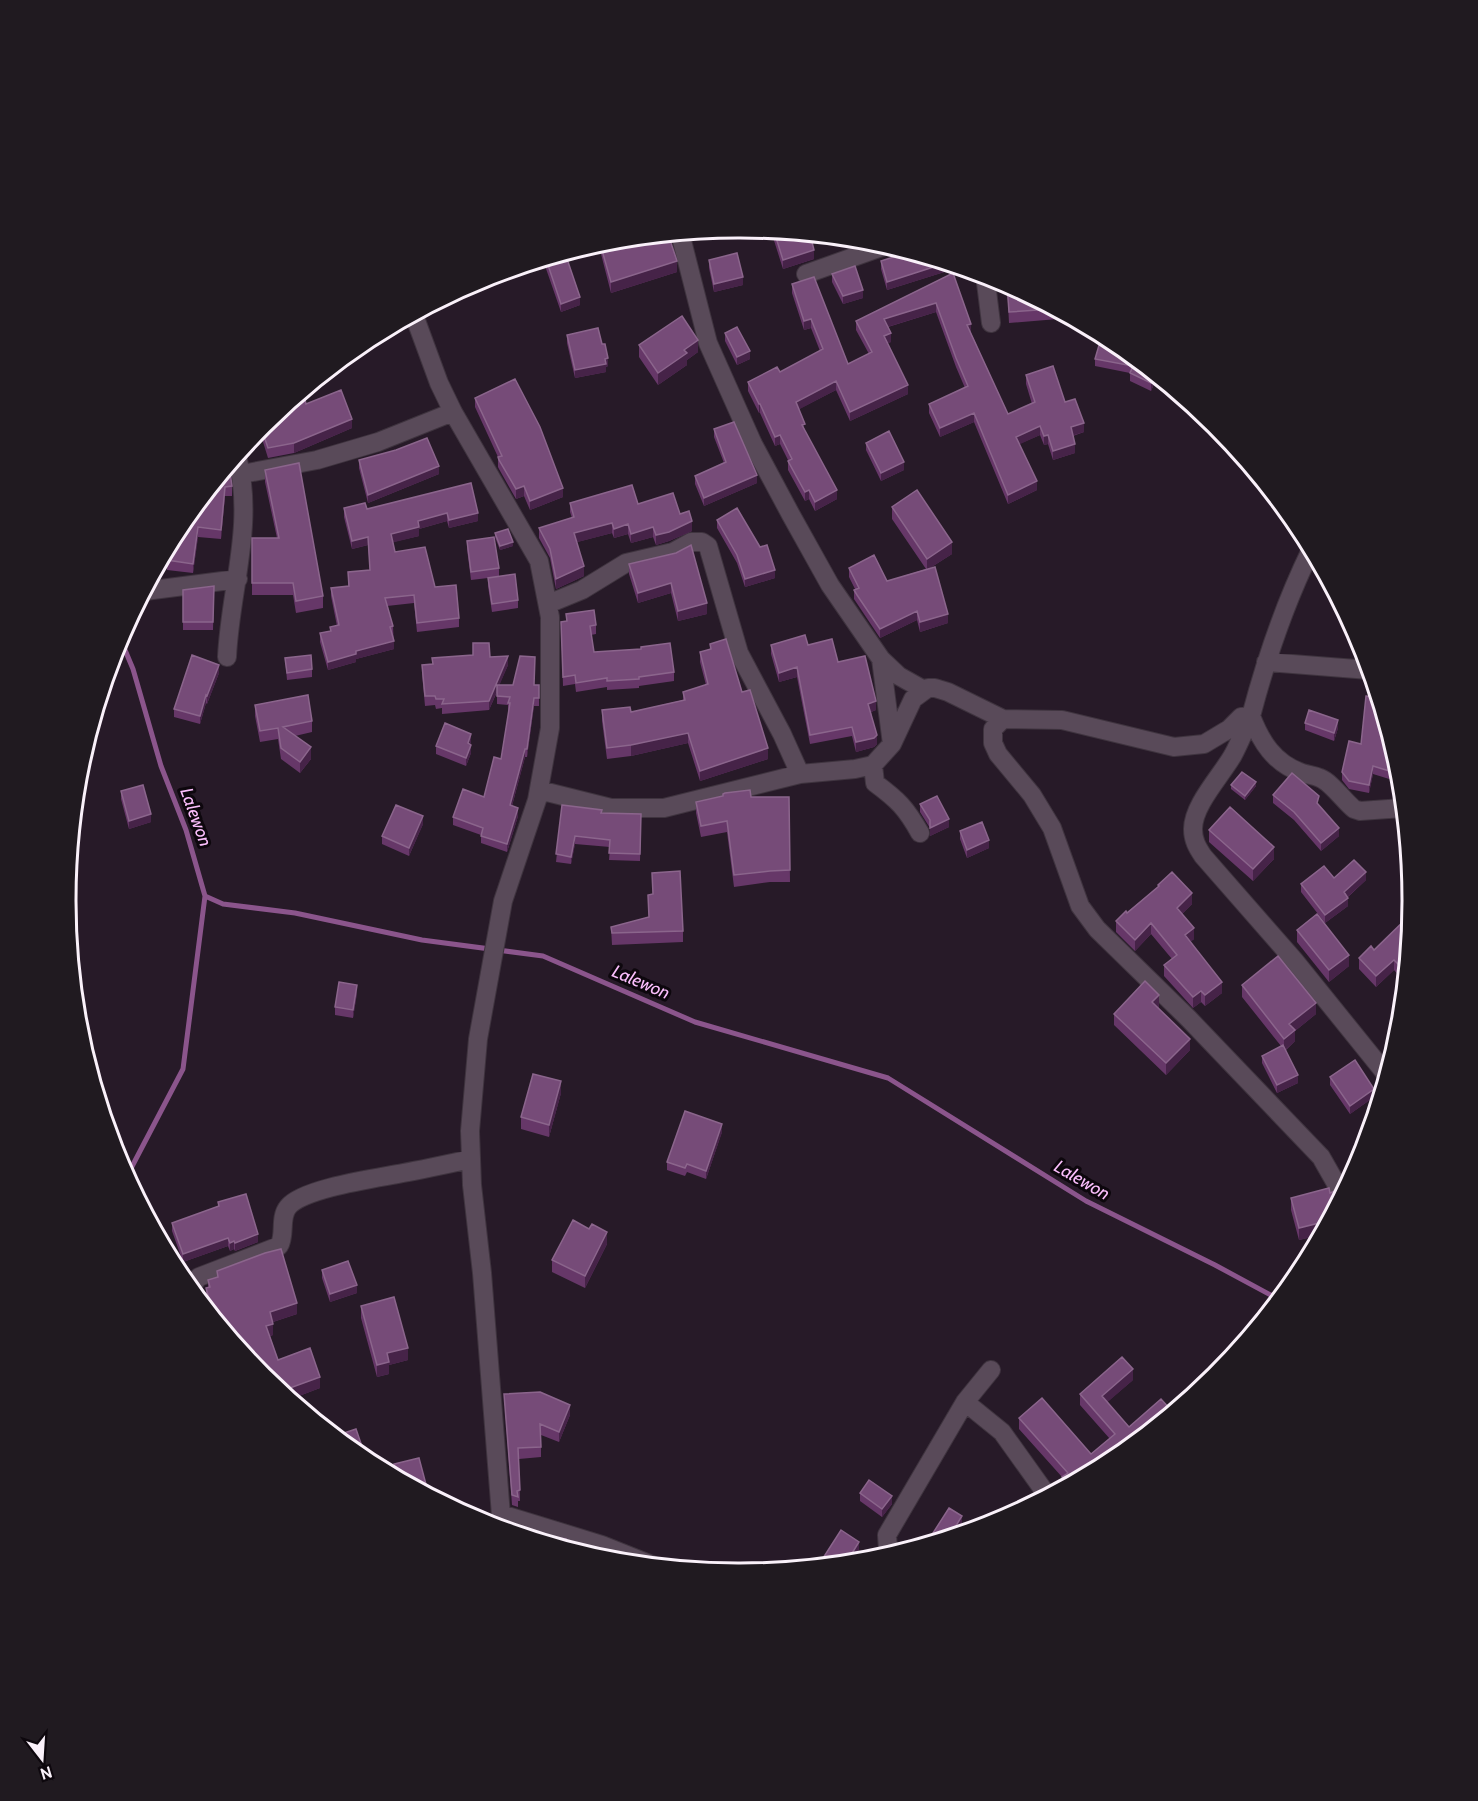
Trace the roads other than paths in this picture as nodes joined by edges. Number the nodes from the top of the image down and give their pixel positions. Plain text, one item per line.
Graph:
1 (682, 241) edge
2 (869, 251) edge
3 (806, 274) dead end
4 (986, 286) edge
5 (417, 322) edge
6 (991, 323) dead end
7 (453, 412) junction
8 (240, 466) edge
9 (242, 474) junction
10 (1307, 559) edge
11 (238, 579) junction
12 (154, 590) edge
13 (548, 604) junction
14 (227, 657) dead end
15 (880, 659) junction
16 (1266, 662) junction
17 (1359, 669) edge
18 (924, 690) junction
19 (1251, 716) junction
20 (1003, 719) junction
21 (892, 744) junction
22 (873, 765) junction
23 (800, 774) junction
24 (539, 790) junction
25 (1395, 809) edge
26 (920, 833) dead end
27 (1380, 1067) edge
28 (471, 1159) junction
29 (1337, 1185) edge
30 (196, 1280) edge
31 (991, 1370) dead end
32 (965, 1402) junction
33 (1043, 1489) edge
34 (501, 1519) edge
35 (518, 1525) edge
36 (888, 1545) edge
37 (618, 1551) edge

1 - 15 street
2 - 3 street
4 - 6 street
5 - 7 street
7 - 9 street
7 - 13 street
8 - 9 street
9 - 11 street
10 - 16 street
11 - 12 street
11 - 14 street
13 - 23 street
13 - 24 street
15 - 18 street
15 - 21 street
16 - 17 street
16 - 19 street
18 - 20 street
18 - 21 street
19 - 20 street
19 - 25 street
19 - 27 street
20 - 29 street
21 - 22 street
22 - 23 street
22 - 26 street
23 - 24 street
24 - 28 street
28 - 30 street
28 - 34 street
31 - 32 street
32 - 33 street
32 - 36 street
35 - 37 street

